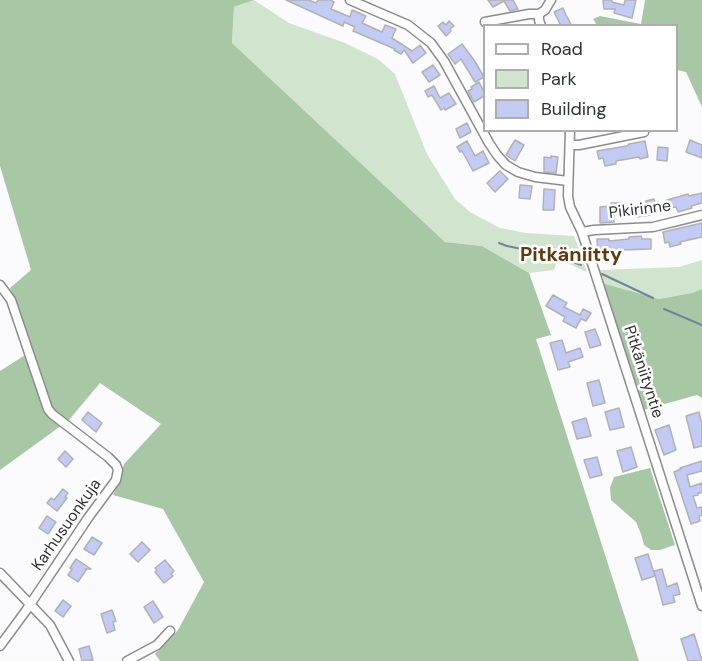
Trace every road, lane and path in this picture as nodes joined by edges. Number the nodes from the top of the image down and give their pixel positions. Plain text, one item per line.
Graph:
1 (350, 0) edge
2 (551, 0) edge
3 (539, 14) junction
4 (485, 22) dead end
5 (540, 24) edge
6 (570, 132) edge
7 (644, 132) dead end
8 (570, 145) junction
9 (568, 181) junction
10 (702, 215) edge
11 (582, 232) junction
12 (0, 285) edge
13 (0, 573) edge
14 (30, 605) junction
15 (702, 606) edge
16 (170, 631) dead end
17 (0, 646) edge
18 (69, 661) edge
19 (126, 661) edge

1 - 9 street
2 - 3 street
3 - 4 street
3 - 5 street
6 - 8 street, Pitkäniityntie
7 - 8 street
8 - 9 street, Pitkäniityntie
9 - 11 street, Pitkäniityntie
10 - 11 street, Pikirinne
11 - 15 street, Pitkäniityntie
12 - 14 street, Karhusuonkuja
13 - 14 street
14 - 17 street
14 - 18 street
16 - 19 street

